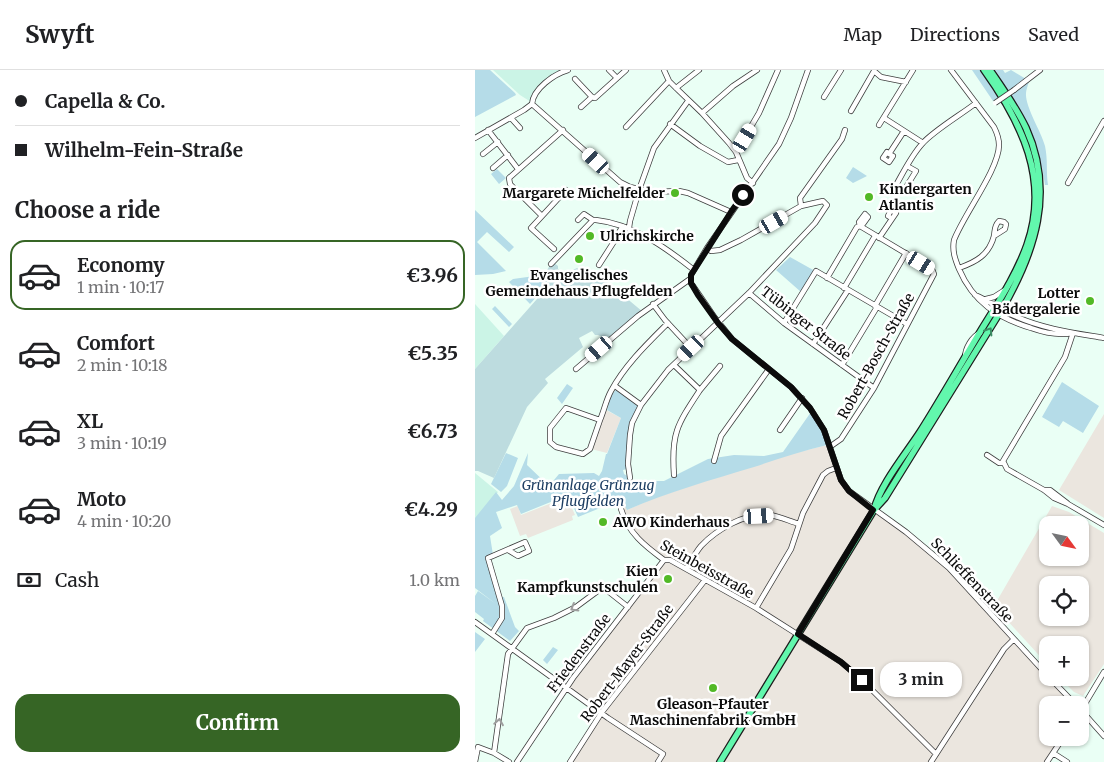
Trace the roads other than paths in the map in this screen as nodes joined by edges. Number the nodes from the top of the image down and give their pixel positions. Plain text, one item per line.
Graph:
1 (568, 70) edge
2 (609, 70) edge
3 (626, 70) edge
4 (664, 70) edge
5 (699, 70) edge
6 (757, 70) edge
7 (778, 70) edge
8 (808, 70) edge
9 (841, 70) edge
10 (913, 70) edge
11 (951, 70) edge
12 (984, 70) edge
13 (990, 70) edge
14 (1040, 70) edge
15 (617, 78) junction
16 (575, 79) dead end
17 (669, 81) junction
18 (906, 82) junction
19 (676, 88) junction
20 (592, 97) junction
21 (824, 97) dead end
22 (687, 101) junction
23 (994, 102) dead end
24 (531, 103) junction
25 (976, 104) junction
26 (581, 107) dead end
27 (851, 111) dead end
28 (702, 113) junction
29 (511, 118) junction
30 (884, 118) junction
31 (1104, 122) edge
32 (670, 124) junction
33 (879, 126) dead end
34 (626, 127) dead end
35 (520, 128) dead end
36 (489, 130) junction
37 (563, 130) junction
38 (845, 130) dead end
39 (904, 131) junction
40 (475, 138) edge
41 (498, 142) junction
42 (923, 143) junction
43 (736, 152) junction
44 (483, 154) dead end
45 (889, 154) dead end
46 (508, 155) junction
47 (738, 160) junction
48 (907, 166) junction
49 (493, 168) dead end
50 (518, 169) junction
51 (753, 183) junction
52 (1068, 183) dead end
53 (639, 190) junction
54 (571, 194) dead end
55 (801, 206) junction
56 (731, 212) junction
57 (542, 216) junction
58 (891, 218) dead end
59 (579, 220) dead end
60 (593, 220) junction
61 (622, 227) junction
62 (629, 228) junction
63 (994, 236) dead end
64 (877, 237) junction
65 (707, 248) junction
66 (554, 249) dead end
67 (905, 253) junction
68 (551, 264) dead end
69 (599, 265) dead end
70 (959, 268) junction
71 (694, 270) junction
72 (827, 278) junction
73 (690, 279) junction
74 (846, 289) junction
75 (1005, 290) junction
76 (749, 294) junction
77 (974, 295) junction
78 (986, 299) junction
79 (653, 304) junction
80 (876, 306) junction
81 (994, 308) junction
82 (1002, 309) junction
83 (998, 316) junction
84 (668, 323) junction
85 (718, 323) junction
86 (783, 323) junction
87 (907, 324) junction
88 (980, 333) junction
89 (1073, 333) junction
90 (1104, 338) edge
91 (813, 344) junction
92 (973, 344) junction
93 (691, 348) junction
94 (979, 348) junction
95 (965, 357) junction
96 (673, 365) junction
97 (842, 365) junction
98 (720, 366) dead end
99 (576, 369) dead end
100 (769, 369) junction
101 (615, 386) junction
102 (874, 388) junction
103 (700, 390) junction
104 (802, 398) junction
105 (641, 405) junction
106 (600, 420) junction
107 (780, 430) dead end
108 (831, 446) junction
109 (987, 455) dead end
110 (714, 461) dead end
111 (1003, 463) junction
112 (901, 467) junction
113 (837, 468) junction
114 (674, 475) dead end
115 (630, 478) dead end
116 (621, 509) dead end
117 (873, 510) junction
118 (799, 524) junction
119 (1104, 525) edge
120 (508, 550) dead end
121 (664, 560) junction
122 (687, 569) junction
123 (705, 580) junction
124 (628, 607) junction
125 (755, 608) junction
126 (475, 622) edge
127 (492, 634) junction
128 (798, 634) junction
129 (1014, 639) junction
130 (512, 648) junction
131 (1039, 665) edge
132 (1104, 672) edge
133 (1058, 686) edge
134 (566, 688) junction
135 (1068, 696) edge
136 (1089, 696) edge
137 (602, 712) junction
138 (1089, 720) edge
139 (1104, 736) edge
140 (1058, 746) edge
141 (494, 753) junction
142 (1053, 753) junction
143 (936, 754) junction
144 (475, 762) edge
145 (509, 762) edge
146 (517, 762) edge
147 (570, 762) edge
148 (658, 762) edge
149 (720, 762) edge
150 (931, 762) edge
151 (1047, 762) edge
152 (1067, 762) edge

1 - 24 street
2 - 15 street
3 - 15 street
4 - 17 street
5 - 19 street
6 - 28 street
7 - 43 street
8 - 51 street
9 - 21 street
10 - 18 street
11 - 25 street
12 - 75 main road
13 - 82 main road
14 - 23 street, bridge
15 - 20 street
16 - 20 street
17 - 19 street
17 - 34 street
18 - 27 street
18 - 30 street
19 - 22 street
20 - 26 street
22 - 28 street
22 - 32 street
24 - 29 street
24 - 37 street
25 - 42 street
25 - 70 street
28 - 43 street
29 - 35 street
29 - 36 street
30 - 33 street
30 - 39 street
31 - 52 street
32 - 47 street
32 - 53 street
36 - 40 street
36 - 41 street
37 - 50 street
37 - 53 street
38 - 55 street
39 - 42 street
39 - 45 street
41 - 44 street
41 - 46 street
42 - 48 street
43 - 47 street
46 - 49 street
46 - 50 street
47 - 51 street
48 - 48 street
50 - 57 street
51 - 56 street
53 - 56 street
53 - 62 street
54 - 57 street
55 - 65 street
55 - 76 street
56 - 65 street
57 - 66 street
58 - 64 street
59 - 60 street
60 - 61 street
60 - 68 street
61 - 62 street
61 - 69 street
62 - 71 street
63 - 70 street
64 - 67 street
64 - 72 street
64 - 74 street
65 - 71 street
67 - 80 street
67 - 87 street, Robert-Bosch-Straße
70 - 77 street
71 - 73 street
72 - 74 street
72 - 86 street
73 - 79 street
73 - 85 street, Schlieffenstraße
74 - 80 street
74 - 91 street
75 - 78 street
75 - 81 main road
76 - 85 street
76 - 86 street, Tübinger Straße
77 - 78 street
77 - 81 street
78 - 81 street
79 - 84 street
79 - 99 street
80 - 87 street
80 - 97 street
81 - 82 street
81 - 83 street
81 - 88 main road
82 - 83 main road
82 - 89 street
83 - 89 street
94 -> 83 main road
84 - 93 street
84 - 101 street
85 - 93 street
85 - 100 street, Schlieffenstraße
86 - 91 street, Tübinger Straße
87 - 102 street, Robert-Bosch-Straße
88 - 92 main road
88 - 95 street
89 - 90 street
89 - 111 street
91 - 97 street, Tübinger Straße
92 - 94 main road
92 - 95 main road
93 - 96 street
94 - 112 main road
95 - 112 main road
96 - 103 street
96 - 105 street
97 - 102 street, Tübinger Straße
98 - 103 street
100 - 104 street, Schlieffenstraße
100 - 110 street
101 - 105 street
101 - 106 street
102 - 108 street, Robert-Bosch-Straße
103 - 114 street
104 - 107 street
104 - 108 street, Schlieffenstraße
105 - 115 street
106 - 106 street
108 - 113 street, Schlieffenstraße
109 - 111 street
111 - 119 street
112 - 117 main road
113 - 117 street, Schlieffenstraße
113 - 118 street
116 - 121 street, Steinbeisstraße
117 - 128 main road
117 - 129 street, Schlieffenstraße
118 - 122 street
118 - 125 street
120 - 127 street
121 - 122 street, Steinbeisstraße
121 - 124 street, Friedenstraße
122 - 123 street, Steinbeisstraße
123 - 125 street, Steinbeisstraße
123 - 137 street, Robert-Mayer-Straße
124 -> 130 street
124 - 134 street, Friedenstraße
125 - 128 street, Steinbeisstraße
126 - 127 street
127 - 130 street
128 - 143 street, Steinbeisstraße
128 - 149 main road
129 - 131 street, Schlieffenstraße
129 - 143 street
130 - 134 street
141 -> 130 street
132 - 136 street
133 - 135 street, Schlieffenstraße
134 - 137 street
134 - 146 street, Friedenstraße
137 - 147 street, Robert-Mayer-Straße
137 - 148 street
138 - 139 street
140 - 142 street
141 - 144 street
141 - 145 street
142 - 151 street
142 - 152 street
143 - 150 street

